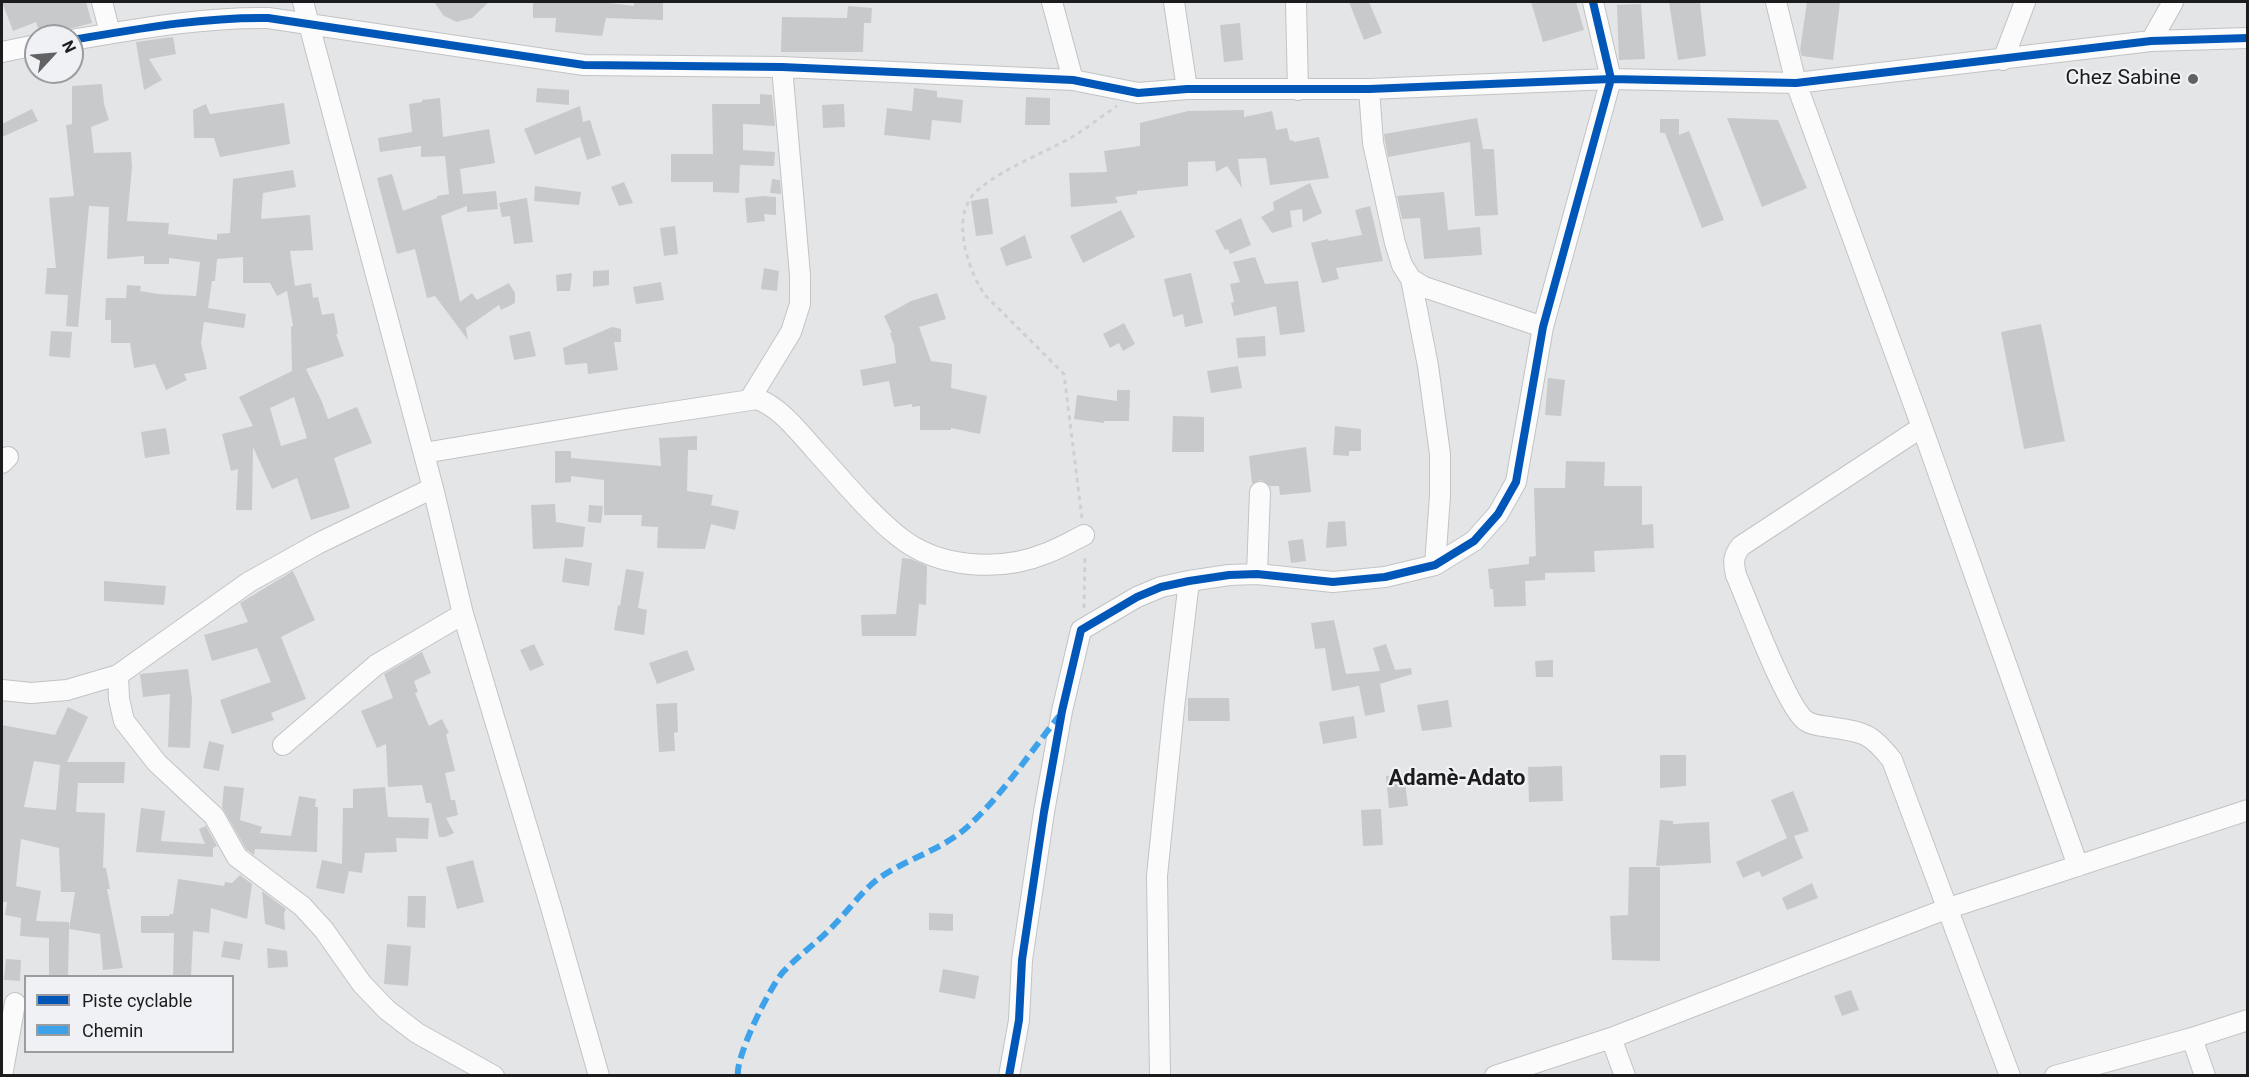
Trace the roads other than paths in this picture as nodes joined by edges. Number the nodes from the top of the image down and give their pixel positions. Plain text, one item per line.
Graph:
1 (102, 2) edge
2 (303, 2) edge
3 (1052, 2) edge
4 (1174, 2) edge
5 (1296, 2) edge
6 (1593, 2) edge
7 (1776, 2) edge
8 (2025, 2) edge
9 (2173, 2) edge
10 (308, 24) junction
11 (110, 33) junction
12 (84, 38) edge
13 (2247, 38) edge
14 (2151, 41) junction
15 (24, 47) edge
16 (2, 52) edge
17 (2003, 60) junction
18 (782, 67) junction
19 (1611, 80) junction
20 (1073, 81) junction
21 (1796, 84) junction
22 (1187, 89) junction
23 (1369, 89) junction
24 (1298, 90) junction
25 (1411, 279) junction
26 (1543, 327) junction
27 (750, 399) junction
28 (1922, 427) junction
29 (424, 453) junction
30 (433, 488) junction
31 (1260, 492) dead end
32 (1084, 535) road end
33 (1435, 565) junction
34 (1257, 574) junction
35 (1189, 581) junction
36 (463, 614) junction
37 (118, 675) junction
38 (2, 690) edge
39 (283, 746) dead end
40 (2247, 810) edge
41 (2078, 866) junction
42 (1946, 909) junction
43 (15, 1003) dead end
44 (2247, 1020) edge
45 (1611, 1038) junction
46 (2192, 1038) junction
47 (2, 1076) edge
48 (494, 1076) edge
49 (598, 1076) edge
50 (1009, 1076) edge
51 (1160, 1076) edge
52 (1495, 1076) edge
53 (1625, 1076) edge
54 (2010, 1076) edge
55 (2055, 1076) edge
56 (2205, 1076) edge

1 - 11 street
2 - 10 street
3 - 20 street
4 - 22 street
5 - 24 street
6 - 19 street
7 - 21 street
8 - 17 street
9 - 14 street
10 - 11 street
10 - 18 street
10 - 29 street
11 - 12 street
13 - 14 street
14 - 17 street
15 - 16 street
17 - 21 street
18 - 20 street
18 - 27 street
19 - 21 street
19 - 23 street
19 - 26 street
20 - 22 street
21 - 28 street
22 - 24 street
23 - 24 street
23 - 25 street
25 - 26 street
25 - 33 street
26 - 33 street
27 - 29 street
27 - 32 street
28 - 41 street
28 - 42 street
29 - 30 street
30 - 36 street
30 - 37 street
31 - 34 street
33 - 34 street
34 - 35 street
35 - 50 street
35 - 51 street
36 - 39 street
36 - 49 street
37 - 38 street
37 - 48 street
40 - 41 street
41 - 42 street
42 - 45 street
42 - 54 street
43 - 47 street
44 - 46 street
45 - 52 street
45 - 53 street
46 - 55 street
46 - 56 street

